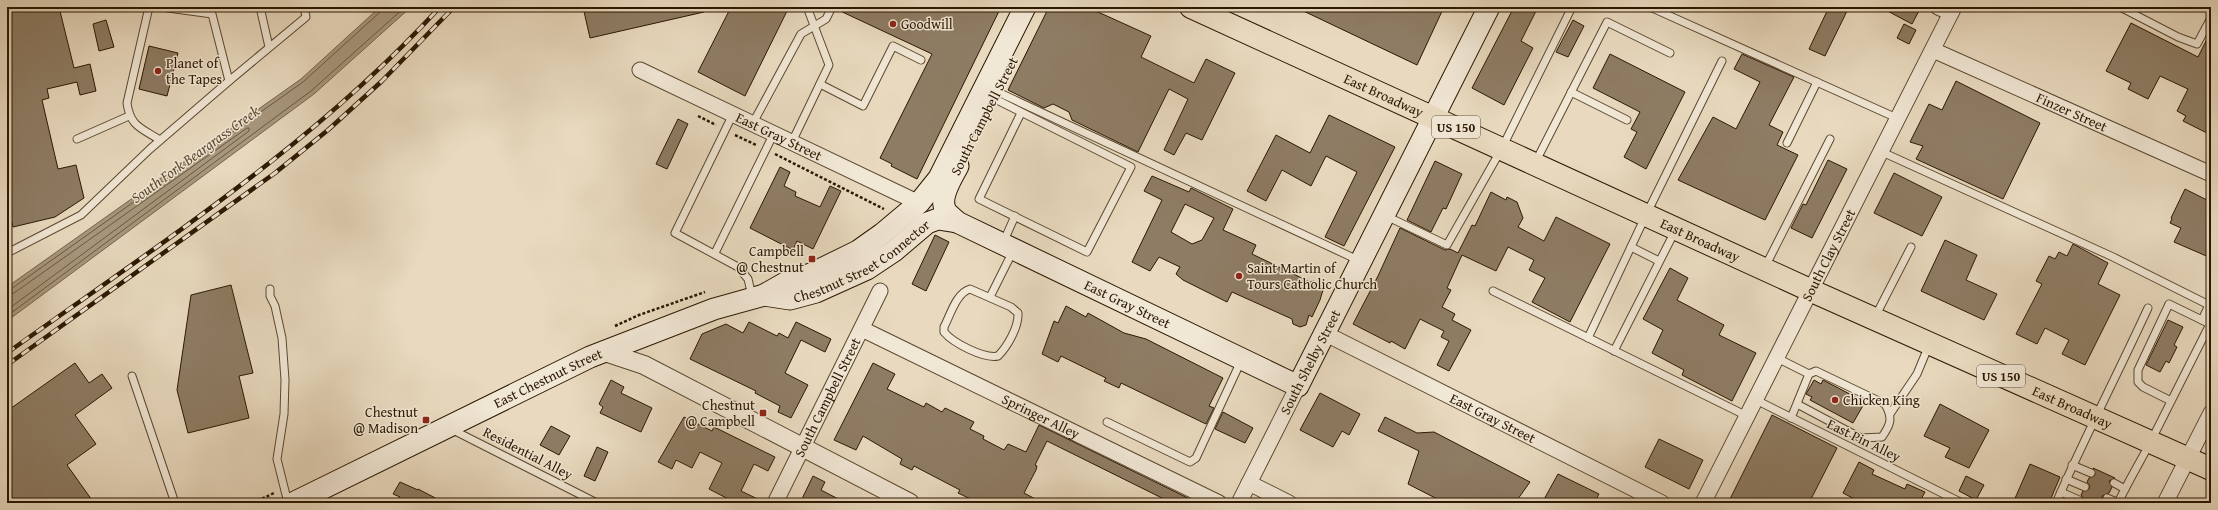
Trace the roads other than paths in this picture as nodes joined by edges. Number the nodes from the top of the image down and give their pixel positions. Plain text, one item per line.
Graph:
1 (149, 7) edge
2 (161, 7) edge
3 (260, 7) edge
4 (304, 7) edge
5 (807, 7) edge
6 (832, 7) edge
7 (1025, 7) edge
8 (1191, 7) edge
9 (1489, 7) edge
10 (1572, 7) edge
11 (1650, 7) edge
12 (2120, 7) edge
13 (1948, 9) edge
14 (211, 10) edge
15 (2211, 18) edge
16 (813, 26) junction
17 (269, 47) junction
18 (1934, 50) junction
19 (1670, 53) dead end
20 (921, 60) dead end
21 (1722, 61) dead end
22 (640, 70) dead end
23 (230, 81) junction
24 (1817, 82) junction
25 (820, 84) junction
26 (991, 92) junction
27 (1571, 92) junction
28 (1021, 113) junction
29 (733, 114) junction
30 (129, 116) junction
31 (1434, 117) junction
32 (1899, 119) junction
33 (1627, 120) dead end
34 (753, 123) junction
35 (774, 133) junction
36 (77, 139) dead end
37 (1830, 139) dead end
38 (160, 140) junction
39 (792, 142) junction
40 (1787, 143) dead end
41 (1502, 148) junction
42 (1882, 152) junction
43 (1535, 163) junction
44 (2211, 174) edge
45 (919, 203) junction
46 (1384, 215) junction
47 (1646, 215) junction
48 (1015, 216) junction
49 (957, 222) junction
50 (1676, 229) junction
51 (1008, 246) junction
52 (1631, 247) junction
53 (1911, 248) dead end
54 (7, 253) edge
55 (715, 253) junction
56 (1360, 261) junction
57 (1659, 261) junction
58 (1764, 269) junction
59 (270, 289) dead end
60 (880, 291) dead end
61 (1493, 291) dead end
62 (1812, 291) junction
63 (758, 297) junction
64 (990, 297) junction
65 (2210, 306) edge
66 (2148, 308) dead end
67 (1874, 319) junction
68 (2202, 320) junction
69 (862, 329) junction
70 (1324, 333) junction
71 (1588, 338) junction
72 (1930, 344) junction
73 (1614, 351) junction
74 (605, 352) junction
75 (1777, 358) junction
76 (1242, 359) junction
77 (1809, 374) junction
78 (132, 376) dead end
79 (1298, 386) junction
80 (1756, 400) junction
81 (2171, 401) junction
82 (1797, 404) junction
83 (2211, 413) edge
84 (1890, 414) junction
85 (1747, 416) junction
86 (1791, 418) junction
87 (2097, 419) junction
88 (1107, 422) dead end
89 (448, 427) junction
90 (2150, 442) junction
91 (803, 449) junction
92 (2188, 459) junction
93 (2072, 465) junction
94 (2211, 469) edge
95 (2091, 473) dead end
96 (2066, 479) junction
97 (1249, 483) junction
98 (2114, 483) dead end
99 (2085, 487) dead end
100 (2125, 489) junction
101 (2061, 492) junction
102 (289, 495) edge
103 (2107, 498) dead end
104 (2079, 500) dead end
105 (175, 503) edge
106 (288, 503) edge
107 (597, 503) edge
108 (776, 503) edge
109 (910, 503) edge
110 (1220, 503) edge
111 (1239, 503) edge
112 (1289, 503) edge
113 (1662, 503) edge
114 (1703, 503) edge
115 (1962, 503) edge
116 (2056, 503) edge
117 (2118, 503) edge
118 (2165, 503) edge

1 - 30 lane
2 - 14 lane
3 - 17 lane
4 - 17 lane
5 - 16 lane
6 - 16 lane
7 - 26 main road, South Campbell Street
8 - 31 main road, East Broadway / US 150
9 - 31 main road, South Shelby Street
10 - 41 lane
11 - 24 lane
12 - 15 lane
13 - 18 street, South Clay Street
14 - 23 lane
16 - 25 lane
16 - 34 lane
17 - 23 lane
18 - 32 street, South Clay Street
18 - 44 street, Finzer Street
19 - 27 lane
20 - 25 lane
21 - 47 lane
22 - 29 street, East Gray Street
23 - 38 lane
24 - 32 lane
24 - 40 lane
25 - 39 lane
26 - 28 lane
26 - 45 main road, South Campbell Street
26 - 49 main road, South Campbell Street
26 - 56 lane
27 - 33 lane
27 - 43 lane
28 - 48 lane
28 - 48 lane
29 - 34 street, East Gray Street
29 - 55 lane
30 - 36 lane
30 - 38 lane
31 - 41 main road, East Broadway / US 150
31 - 46 main road, South Shelby Street
32 - 42 street, South Clay Street
34 - 35 street, East Gray Street
35 - 39 street, East Gray Street
35 - 55 lane
37 - 58 lane
38 - 54 lane
39 - 45 street, East Gray Street
41 - 43 main road, East Broadway / US 150
41 - 46 lane
42 - 62 street, South Clay Street
42 - 65 lane
43 - 47 main road, East Broadway / US 150
45 - 63 main road, Chestnut Street Connector
46 - 56 main road, South Shelby Street
47 - 50 main road, East Broadway / US 150
47 - 52 lane
48 - 51 lane
49 - 51 main road, East Gray Street
49 - 63 main road, Chestnut Street Connector
50 - 57 lane
50 - 58 main road, East Broadway / US 150
51 - 64 lane
51 - 76 main road, East Gray Street
52 - 57 lane
52 - 71 lane
53 - 67 lane
55 - 63 lane
56 - 70 main road, South Shelby Street
57 - 73 lane
58 - 62 main road, East Broadway / US 150
59 - 102 lane
60 - 69 street, South Campbell Street
61 - 71 lane
62 - 67 main road, East Broadway / US 150
62 - 75 street, South Clay Street
63 - 74 main road, Chestnut Street Connector
64 - 64 lane
65 - 68 lane
66 - 87 lane
67 - 72 main road, East Broadway / US 150
68 - 81 lane
68 - 81 lane
69 - 91 street, South Campbell Street
69 - 110 street, Springer Alley
70 - 79 main road, South Shelby Street
70 - 113 street, East Gray Street
71 - 73 lane
72 - 84 lane
72 - 87 main road, East Broadway / US 150
73 - 85 lane
74 - 89 main road, East Chestnut Street
74 - 91 street, East Chestnut Street
75 - 77 lane
75 - 80 street, South Clay Street
76 - 79 main road, East Gray Street
76 - 88 lane
77 - 82 lane
77 - 84 lane
78 - 105 lane
79 - 97 street, South Shelby Street
80 - 85 street, South Clay Street
80 - 86 lane, East Pin Alley
81 - 90 lane
82 - 84 lane
82 - 86 lane
83 - 92 street
85 - 114 street, South Clay Street
86 - 115 lane, East Pin Alley
87 - 90 main road, East Broadway / US 150
87 - 93 lane
89 - 102 main road, East Chestnut Street
89 - 107 lane, Residential Alley
90 - 92 main road, East Broadway / US 150
90 - 100 lane
91 - 108 street, South Campbell Street
91 - 109 street, East Chestnut Street
92 - 94 main road, East Broadway / US 150
92 - 118 street
93 - 95 lane
93 - 96 lane
96 - 99 lane
96 - 101 lane
97 - 111 street, South Shelby Street
97 - 112 street
98 - 100 lane
100 - 117 lane
101 - 104 lane
101 - 116 lane
102 - 106 lane
103 - 117 lane

